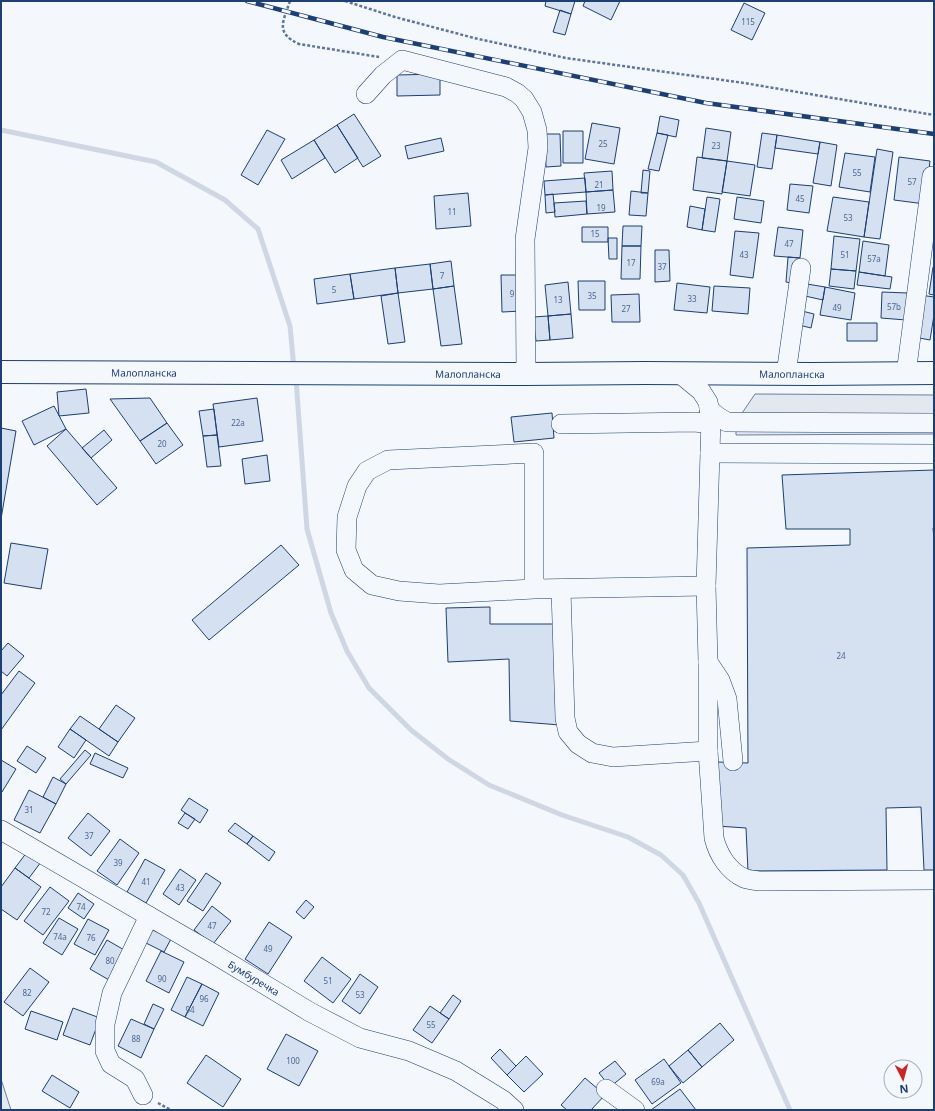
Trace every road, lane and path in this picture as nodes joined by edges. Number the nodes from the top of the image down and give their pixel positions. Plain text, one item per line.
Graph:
1 (290, 1) edge
2 (345, 1) edge
3 (402, 60) junction
4 (366, 94) dead end
5 (934, 115) edge
6 (932, 176) dead end
7 (801, 268) dead end
8 (1, 372) edge
9 (679, 373) junction
10 (934, 373) edge
11 (526, 374) junction
12 (786, 374) junction
13 (906, 374) junction
14 (710, 416) junction
15 (934, 423) edge
16 (561, 424) dead end
17 (710, 453) junction
18 (934, 454) edge
19 (706, 586) junction
20 (534, 589) junction
21 (561, 590) junction
22 (708, 662) junction
23 (708, 751) junction
24 (733, 761) dead end
25 (1, 830) edge
26 (934, 880) edge
27 (149, 916) junction
28 (606, 1090) dead end
29 (143, 1095) dead end
30 (514, 1110) edge
31 (635, 1110) edge

1 - 3 path
2 - 5 path
3 - 4 street
3 - 11 street
6 - 13 street
7 - 12 street
8 - 11 main road, Малопланска
9 - 11 main road, Малопланска
9 - 12 main road, Малопланска
9 - 14 street
10 - 13 main road, Малопланска
12 - 13 main road, Малопланска
14 - 15 street
14 - 16 street
14 - 17 street
17 - 18 street
17 - 19 street
19 - 21 street
19 - 22 street
20 - 20 street
20 - 21 street
21 - 23 street
22 - 23 street
22 - 24 street
23 - 26 street
25 - 27 street, Бумбуречка
27 - 29 street
27 - 30 street, Бумбуречка
28 - 31 street

